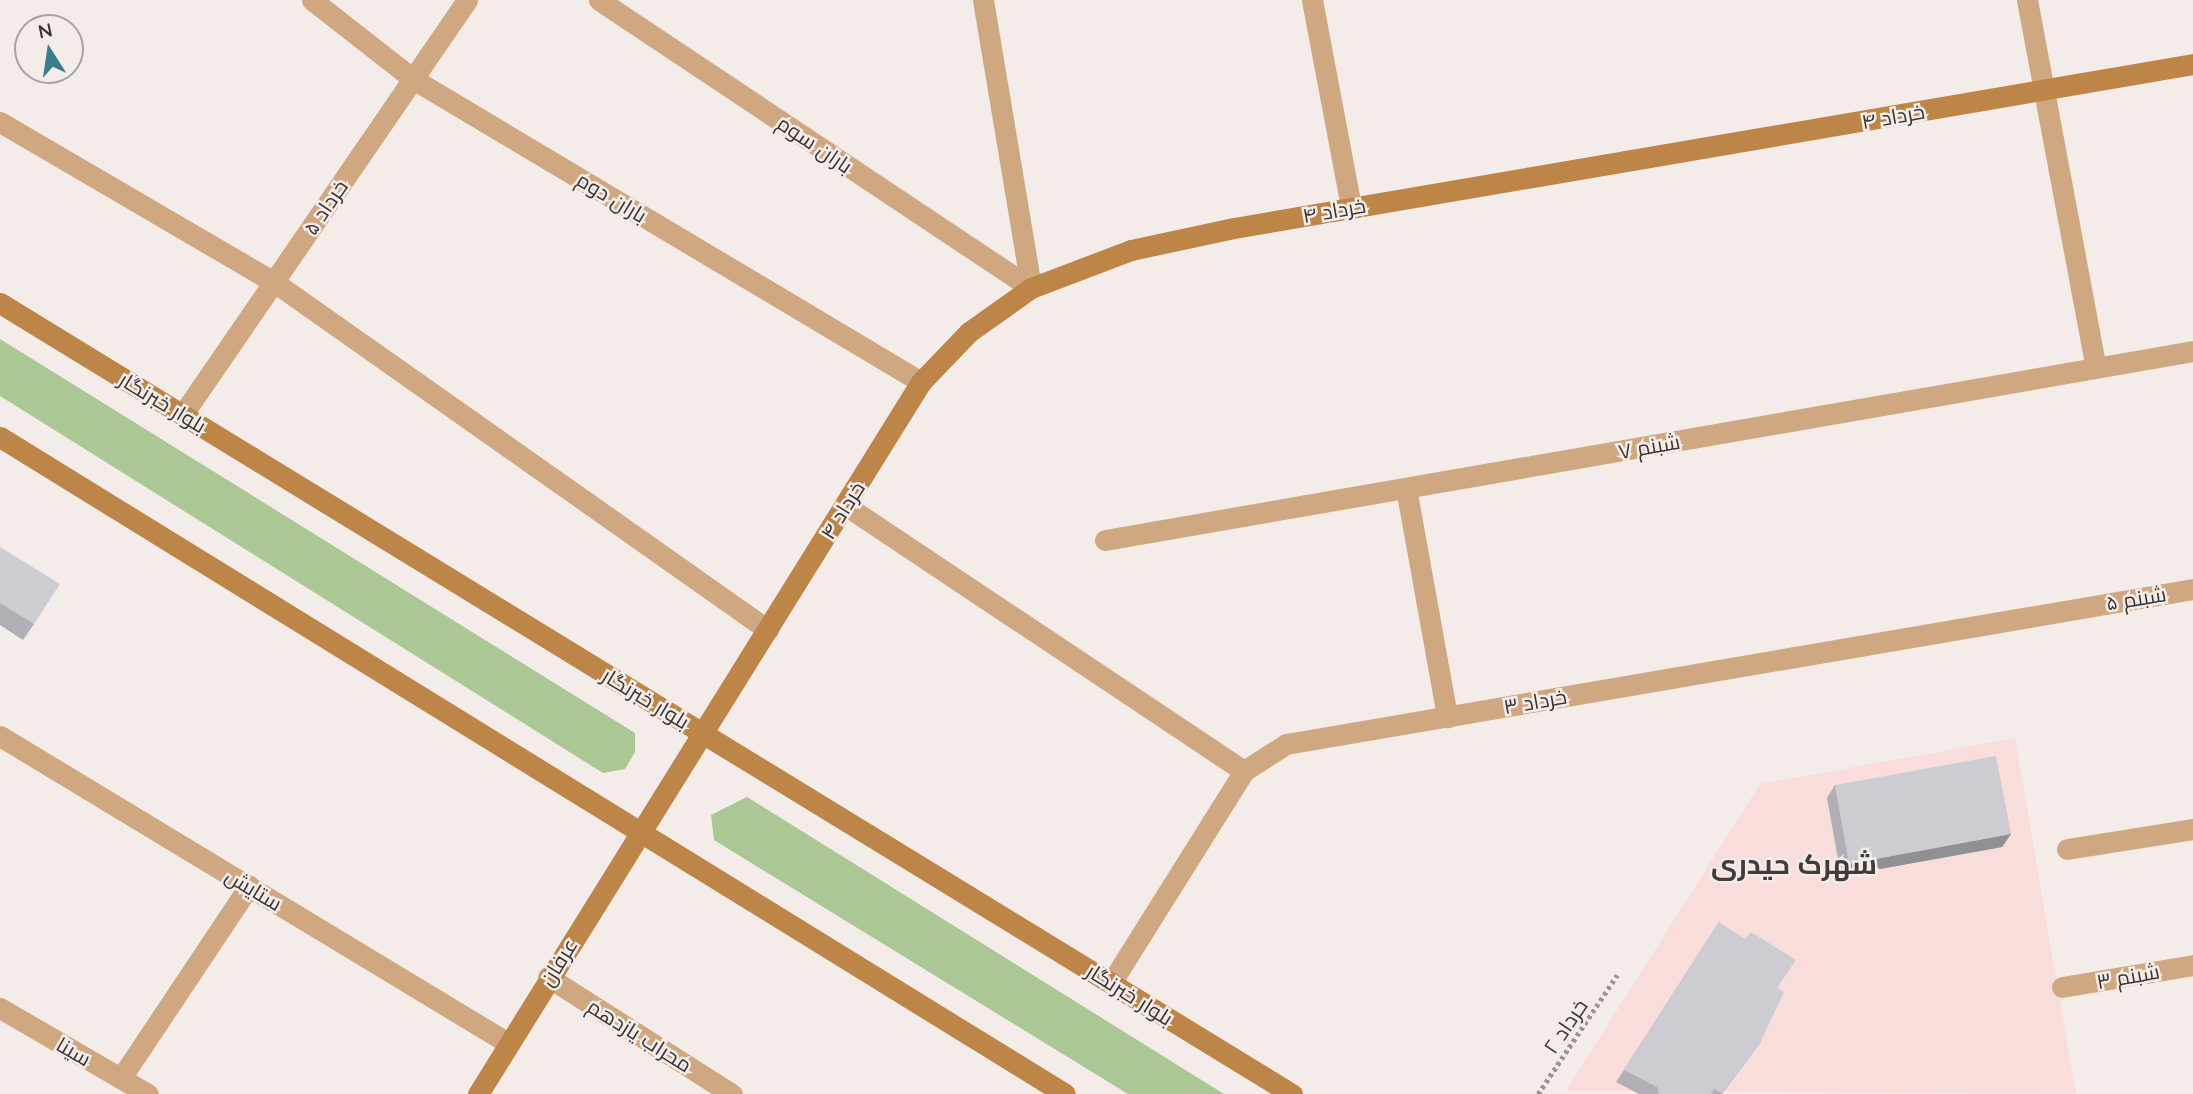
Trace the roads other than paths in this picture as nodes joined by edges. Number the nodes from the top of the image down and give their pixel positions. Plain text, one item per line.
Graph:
1 (312, 0) edge
2 (467, 0) edge
3 (599, 0) edge
4 (983, 0) edge
5 (1312, 0) edge
6 (2027, 0) edge
7 (2193, 64) edge
8 (413, 79) junction
9 (2043, 90) junction
10 (0, 121) edge
11 (1351, 207) junction
12 (274, 282) junction
13 (1031, 288) junction
14 (0, 303) edge
15 (2193, 351) edge
16 (2096, 368) junction
17 (921, 382) junction
18 (183, 414) junction
19 (0, 437) edge
20 (1406, 488) junction
21 (845, 505) junction
22 (1105, 540) dead end
23 (2193, 589) edge
24 (2079, 607) joint
25 (768, 630) junction
26 (1447, 717) junction
27 (704, 733) junction
28 (0, 736) edge
29 (1244, 771) junction
30 (2193, 829) edge
31 (639, 831) junction
32 (2067, 849) dead end
33 (249, 886) junction
34 (2193, 965) edge
35 (548, 977) junction
36 (1111, 983) junction
37 (2062, 987) dead end
38 (0, 1008) edge
39 (508, 1043) junction
40 (121, 1079) junction
41 (1061, 1093) edge
42 (148, 1094) edge
43 (478, 1094) edge
44 (732, 1094) edge
45 (1292, 1094) edge

1 - 8 street, باران دوم
2 - 8 street, خرداد ۵
3 - 13 street, باران سوم
4 - 13 street
5 - 11 street
6 - 9 street
7 - 9 main road, خرداد ۴
8 - 12 street, خرداد ۵
8 - 17 street, باران دوم
9 - 11 main road, خرداد ۴
9 - 16 street
10 - 12 street
11 - 13 main road, خرداد ۴
12 - 18 street, خرداد ۵
12 - 25 street
13 - 17 main road, خرداد ۴
14 - 18 main road, بلوار خبرنگار
15 - 16 street, شبنم ۷
16 - 20 street, شبنم ۷
17 - 21 main road, خرداد ۴
18 - 27 main road, بلوار خبرنگار
19 - 31 main road
20 - 22 street, شبنم ۷
20 - 26 street
21 - 25 main road, خرداد ۴
21 - 29 street
23 - 24 street, شبنم ۵
24 - 26 street, خرداد ۳
25 - 27 main road, خرداد ۴
26 - 29 street, خرداد ۳
27 - 31 main road, عرفان
27 - 36 main road, بلوار خبرنگار
28 - 33 street, ستایش
29 - 36 street, خرداد ۳
30 - 32 street
31 - 35 main road, عرفان
31 - 41 main road
33 - 39 street, ستایش
33 - 40 street
34 - 37 street, شبنم ۳
35 - 39 main road, عرفان
35 - 44 street, محراب یازدهم
36 - 45 main road, بلوار خبرنگار
38 - 40 street, سینا
39 - 43 main road, عرفان
40 - 42 street, سینا

